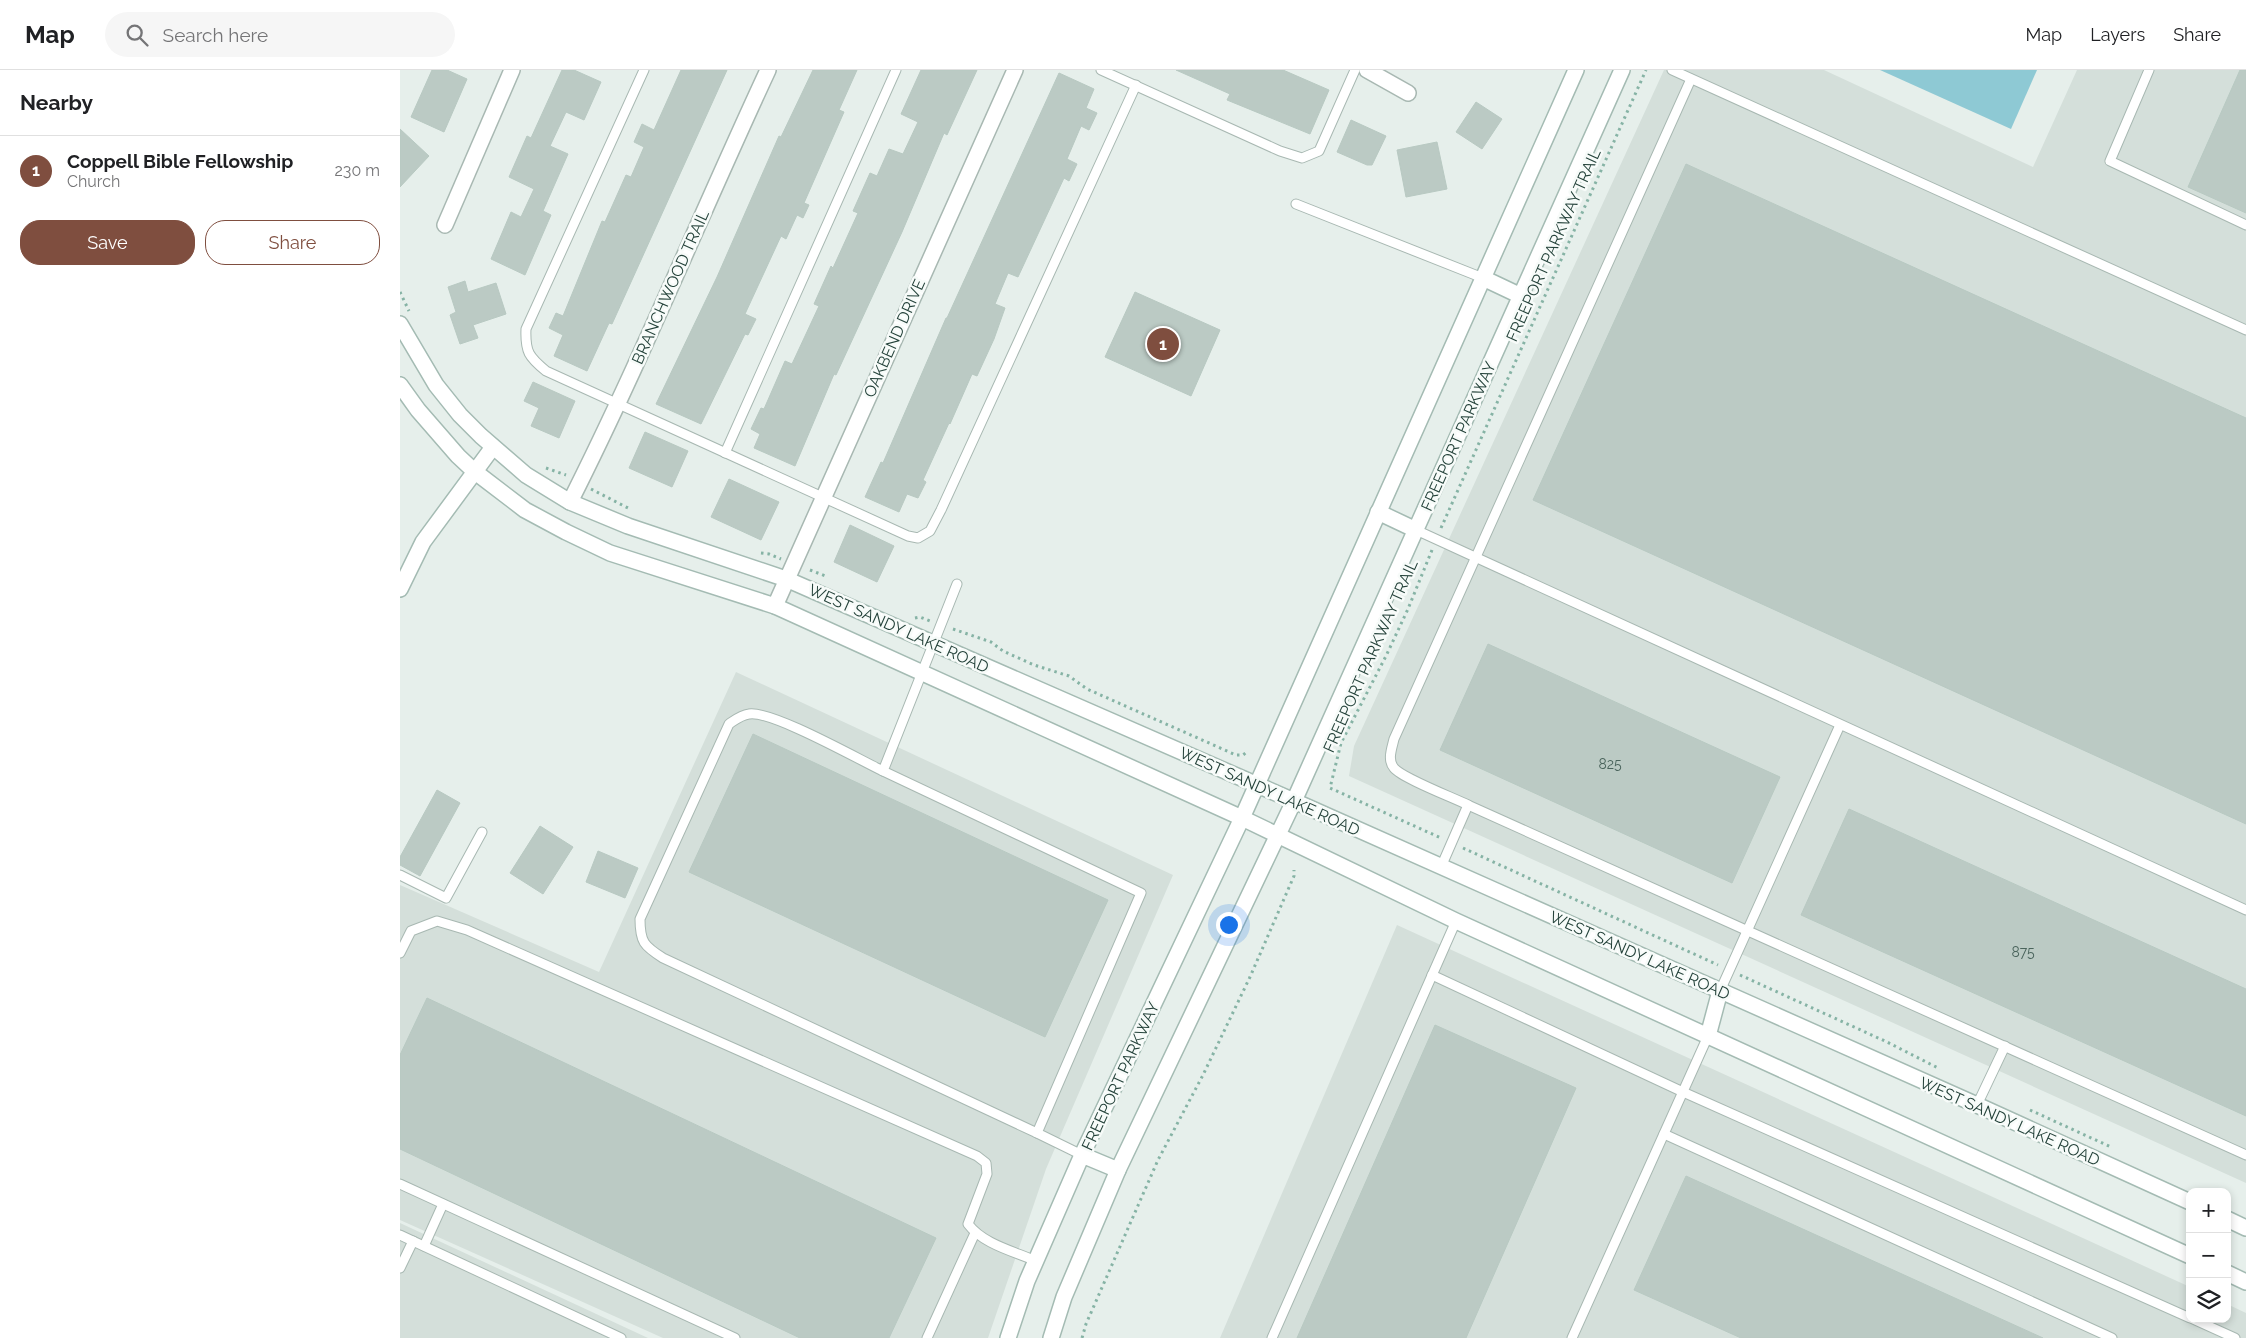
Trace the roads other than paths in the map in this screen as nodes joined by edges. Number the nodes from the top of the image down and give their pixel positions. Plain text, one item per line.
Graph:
1 (512, 70) edge
2 (644, 70) edge
3 (768, 70) edge
4 (896, 70) edge
5 (1015, 70) edge
6 (1101, 70) edge
7 (1355, 70) edge
8 (1367, 70) edge
9 (1576, 70) edge
10 (1622, 70) edge
11 (1672, 70) edge
12 (2149, 70) edge
13 (1691, 79) junction
14 (1136, 85) junction
15 (1408, 93) dead end
16 (1296, 204) dead end
17 (445, 225) dead end
18 (2246, 225) edge
19 (1483, 278) junction
20 (1521, 296) junction
21 (400, 324) edge
22 (2246, 330) edge
23 (400, 385) edge
24 (618, 404) junction
25 (493, 447) junction
26 (726, 453) junction
27 (474, 471) junction
28 (823, 497) junction
29 (570, 502) junction
30 (1378, 512) junction
31 (1416, 530) junction
32 (1474, 558) junction
33 (786, 579) junction
34 (958, 584) dead end
35 (400, 587) edge
36 (775, 606) junction
37 (934, 643) junction
38 (923, 674) junction
39 (1840, 725) junction
40 (883, 771) junction
41 (1257, 785) junction
42 (1294, 801) junction
43 (1468, 805) junction
44 (1242, 818) junction
45 (482, 832) dead end
46 (1278, 836) junction
47 (1441, 867) junction
48 (400, 875) edge
49 (2246, 910) edge
50 (1456, 921) junction
51 (1747, 931) junction
52 (400, 954) edge
53 (1432, 975) junction
54 (1720, 991) junction
55 (1708, 1036) junction
56 (2005, 1046) junction
57 (1683, 1092) junction
58 (1977, 1105) junction
59 (1037, 1133) junction
60 (1664, 1134) junction
61 (1082, 1155) junction
62 (2246, 1155) edge
63 (1118, 1170) junction
64 (400, 1184) edge
65 (2186, 1200) edge
66 (443, 1204) junction
67 (2231, 1221) edge
68 (2246, 1228) edge
69 (975, 1233) junction
70 (400, 1235) edge
71 (413, 1241) junction
72 (424, 1246) junction
73 (2186, 1254) edge
74 (1036, 1261) junction
75 (400, 1268) edge
76 (2231, 1275) edge
77 (2246, 1282) edge
78 (2186, 1316) edge
79 (2202, 1323) edge
80 (621, 1338) edge
81 (735, 1338) edge
82 (927, 1338) edge
83 (1008, 1338) edge
84 (1051, 1338) edge
85 (1272, 1338) edge
86 (1572, 1338) edge
87 (2112, 1338) edge
88 (2235, 1338) edge

1 - 17 main road
2 - 24 lane
3 - 24 main road, BRANCHWOOD TRAIL
4 - 26 lane
5 - 28 main road, OAKBEND DRIVE
6 - 14 lane
7 - 14 lane
8 - 15 main road
9 - 19 main road
10 - 20 main road, FREEPORT PARKWAY
11 - 13 lane
12 - 18 lane
13 - 22 lane
13 - 32 lane
14 - 28 lane
16 - 19 lane
19 - 20 main road
19 - 30 main road
20 - 31 main road, FREEPORT PARKWAY
21 - 25 main road, WEST SANDY LAKE ROAD
23 - 27 main road, WEST SANDY LAKE ROAD
24 - 26 lane
24 - 29 main road, BRANCHWOOD TRAIL
25 - 27 main road
25 - 29 main road, WEST SANDY LAKE ROAD
26 - 28 lane
27 - 35 main road
27 - 36 main road, WEST SANDY LAKE ROAD
28 - 33 main road, OAKBEND DRIVE
29 - 33 main road, WEST SANDY LAKE ROAD
30 - 31 main road
30 - 41 main road
31 - 32 lane
31 - 42 main road, FREEPORT PARKWAY
32 - 39 lane
32 - 43 lane
33 - 36 main road, OAKBEND DRIVE
33 - 37 main road, WEST SANDY LAKE ROAD
34 - 37 lane
36 - 38 main road, WEST SANDY LAKE ROAD
37 - 38 lane
37 - 41 main road, WEST SANDY LAKE ROAD
38 - 40 lane
38 - 44 main road, WEST SANDY LAKE ROAD
39 - 49 lane
39 - 51 lane
40 - 59 lane
40 - 59 lane
41 - 42 main road, WEST SANDY LAKE ROAD
41 - 44 main road, FREEPORT PARKWAY
42 - 46 main road, FREEPORT PARKWAY
42 - 47 main road, WEST SANDY LAKE ROAD
43 - 47 lane
43 - 51 lane
44 - 46 main road, WEST SANDY LAKE ROAD
44 - 61 main road, FREEPORT PARKWAY
45 - 48 lane
46 - 50 main road, WEST SANDY LAKE ROAD
46 - 63 main road
47 - 54 main road, WEST SANDY LAKE ROAD
50 - 53 lane
50 - 55 main road, WEST SANDY LAKE ROAD
51 - 54 lane
51 - 56 lane
52 - 69 lane
53 - 57 lane
53 - 85 lane
54 - 55 main road
54 - 58 main road, WEST SANDY LAKE ROAD
55 - 57 lane
55 - 73 main road, WEST SANDY LAKE ROAD
56 - 58 lane
56 - 62 lane
57 - 60 lane
57 - 78 lane
58 - 65 main road, WEST SANDY LAKE ROAD
59 - 61 lane
60 - 86 lane
60 - 87 lane
61 - 63 main road
61 - 74 main road, FREEPORT PARKWAY
63 - 84 main road
64 - 66 lane
66 - 72 lane
66 - 81 lane
67 - 68 main road
69 - 74 lane
69 - 82 lane
70 - 71 lane
71 - 72 lane
71 - 75 lane
72 - 80 lane
74 - 83 main road, FREEPORT PARKWAY
76 - 77 main road
79 - 88 lane

